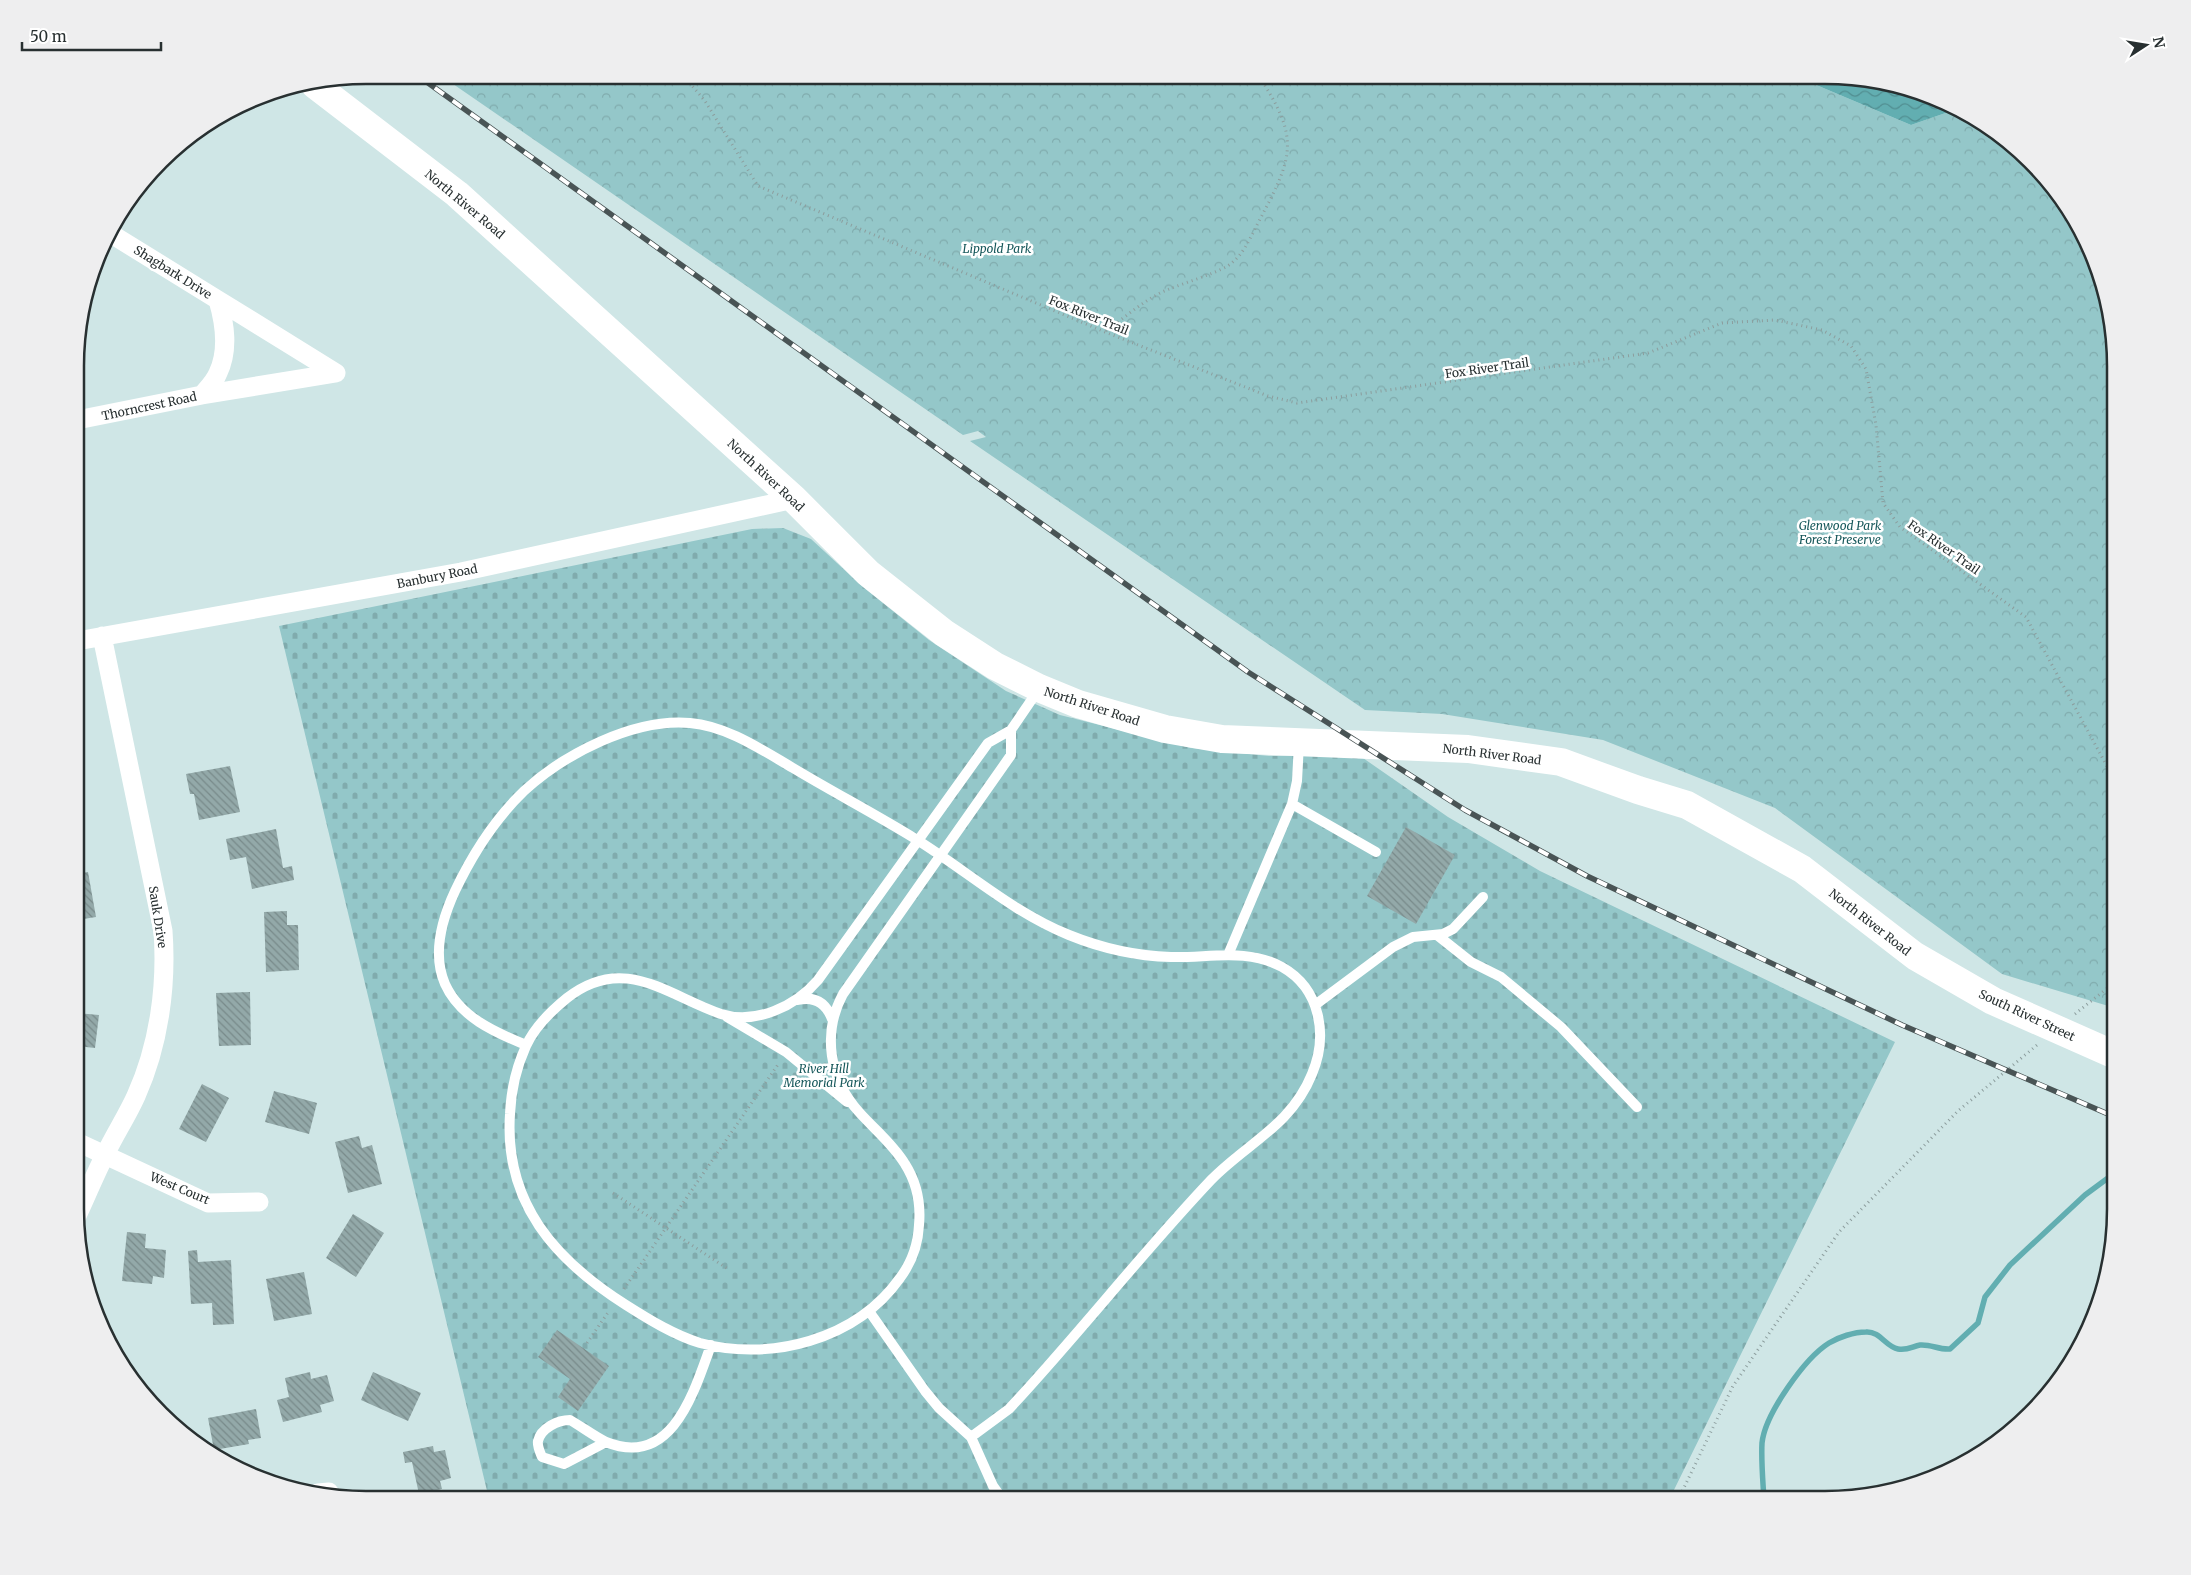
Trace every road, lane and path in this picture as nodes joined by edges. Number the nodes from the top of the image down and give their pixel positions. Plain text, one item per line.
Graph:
1 (691, 84) edge
2 (1263, 84) edge
3 (318, 88) edge
4 (115, 236) edge
5 (218, 300) junction
6 (1105, 332) junction
7 (223, 352) joint
8 (202, 395) junction
9 (84, 419) edge
10 (794, 499) junction
11 (102, 636) junction
12 (84, 639) edge
13 (1039, 688) junction
14 (1011, 730) junction
15 (1299, 742) junction
16 (2107, 766) edge
17 (1292, 804) junction
18 (918, 840) junction
19 (1376, 852) dead end
20 (939, 857) junction
21 (1483, 897) dead end
22 (1437, 935) junction
23 (1228, 955) junction
24 (1915, 956) joint
25 (2107, 988) edge
26 (797, 1000) junction
27 (1315, 1005) junction
28 (721, 1014) junction
29 (2072, 1017) dead end
30 (832, 1019) junction
31 (2041, 1042) dead end
32 (526, 1045) junction
33 (2107, 1051) edge
34 (786, 1052) junction
35 (1637, 1107) dead end
36 (857, 1110) junction
37 (84, 1145) edge
38 (105, 1154) junction
39 (613, 1193) dead end
40 (84, 1202) edge
41 (259, 1202) dead end
42 (665, 1229) junction
43 (728, 1269) dead end
44 (617, 1299) junction
45 (869, 1311) junction
46 (587, 1343) dead end
47 (711, 1345) junction
48 (971, 1437) junction
49 (606, 1442) junction
50 (997, 1491) edge
51 (1682, 1491) edge

1 - 6 path, Fox River Trail
2 - 6 path
3 - 10 main road, North River Road
4 - 5 street, Shagbark Drive
5 - 7 street, Shagbark Drive
5 - 8 street
6 - 16 path, Fox River Trail
7 - 8 street, Thorncrest Road
8 - 9 street, Thorncrest Road
10 - 11 street, Banbury Road
10 - 13 main road, North River Road
11 - 12 street, Banbury Road
11 - 38 street, Sauk Drive
13 - 14 lane
13 - 15 main road, North River Road
14 - 18 lane
14 - 20 lane
15 - 17 lane
15 - 24 main road, North River Road
17 - 19 lane
17 - 23 lane
18 - 20 lane
18 - 26 lane
18 - 32 lane
20 - 23 lane
20 - 30 lane
21 - 22 lane
22 - 27 lane
22 - 35 lane
23 - 27 lane
24 - 33 main road, South River Street
25 - 29 path
26 - 28 lane
26 - 30 lane
27 - 48 lane
28 - 32 lane
28 - 34 lane
30 - 36 lane
31 - 51 path
32 - 44 lane
34 - 36 lane
34 - 42 path
36 - 45 lane
37 - 38 street, West Court
38 - 40 street, Sauk Drive
38 - 41 street, West Court
39 - 42 path
42 - 43 path
42 - 44 path
44 - 46 path
44 - 47 lane
45 - 47 lane
45 - 48 lane
47 - 49 lane
48 - 50 lane
49 - 49 lane

